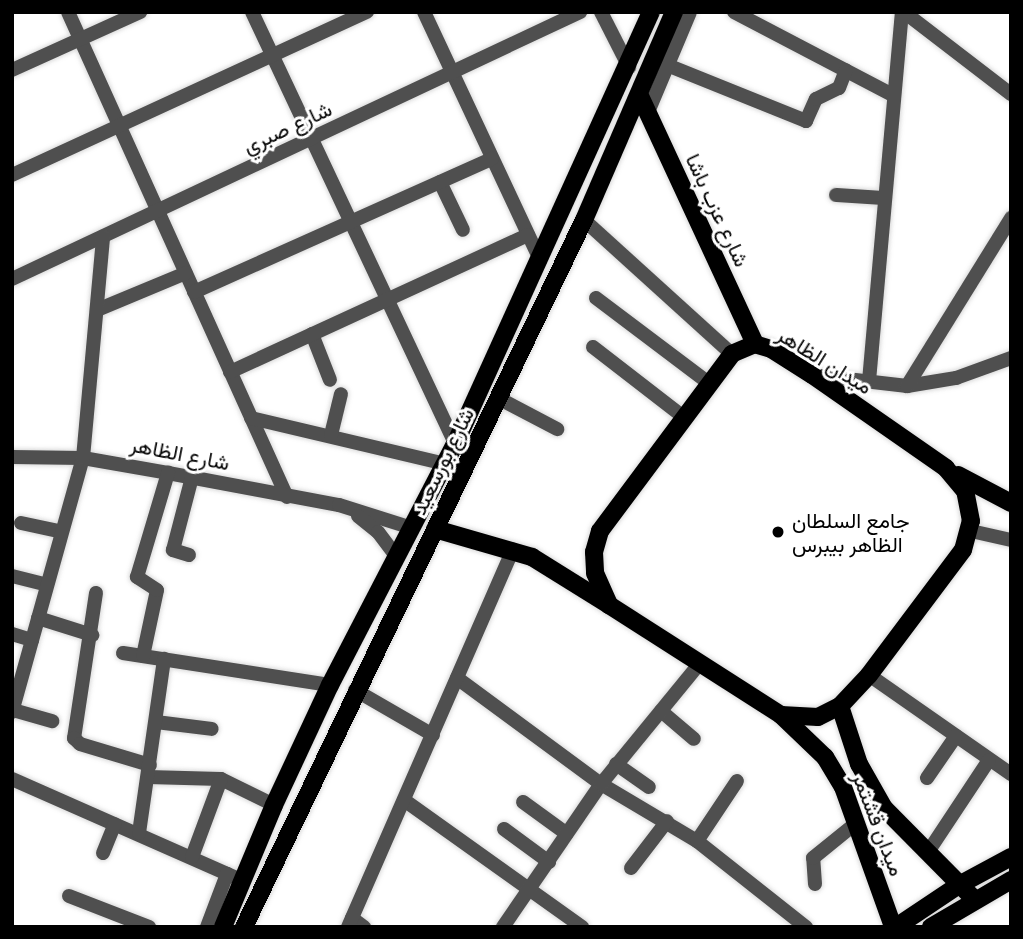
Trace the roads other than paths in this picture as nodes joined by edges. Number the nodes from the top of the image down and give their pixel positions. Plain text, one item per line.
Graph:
1 (68, 12) edge
2 (139, 12) edge
3 (252, 12) edge
4 (367, 12) edge
5 (424, 12) edge
6 (580, 12) edge
7 (601, 12) edge
8 (651, 12) edge
9 (674, 12) edge
10 (690, 12) edge
11 (734, 12) edge
12 (903, 12) edge
13 (80, 39) junction
14 (272, 55) junction
15 (667, 65) junction
16 (629, 67) junction
17 (12, 70) edge
18 (846, 71) junction
19 (453, 75) junction
20 (1010, 91) edge
21 (893, 95) junction
22 (644, 104) junction
23 (119, 125) junction
24 (311, 139) junction
25 (492, 159) junction
26 (12, 175) edge
27 (440, 182) junction
28 (836, 195) dead end
29 (884, 198) junction
30 (158, 211) junction
31 (1011, 218) edge
32 (584, 219) junction
33 (350, 223) junction
34 (463, 230) dead end
35 (528, 235) junction
36 (103, 237) junction
37 (540, 260) junction
38 (186, 273) junction
39 (12, 279) edge
40 (194, 292) junction
41 (596, 298) dead end
42 (387, 300) junction
43 (97, 310) junction
44 (312, 334) junction
45 (755, 344) junction
46 (593, 347) dead end
47 (732, 354) junction
48 (1011, 358) edge
49 (230, 372) junction
50 (812, 375) junction
51 (330, 380) dead end
52 (869, 381) junction
53 (710, 384) junction
54 (907, 386) junction
55 (341, 394) dead end
56 (498, 398) junction
57 (251, 418) junction
58 (685, 418) junction
59 (558, 429) dead end
60 (331, 435) junction
61 (455, 444) junction
62 (471, 453) junction
63 (12, 457) edge
64 (83, 458) junction
65 (445, 464) junction
66 (946, 468) junction
67 (168, 473) junction
68 (462, 473) junction
69 (191, 477) junction
70 (287, 497) junction
71 (1011, 503) edge
72 (339, 505) junction
73 (21, 523) dead end
74 (412, 528) junction
75 (435, 529) junction
76 (60, 531) junction
77 (971, 531) junction
78 (1011, 540) edge
79 (513, 549) junction
80 (189, 555) dead end
81 (396, 556) junction
82 (12, 576) edge
83 (47, 585) junction
84 (96, 593) dead end
85 (609, 605) junction
86 (38, 618) junction
87 (12, 634) edge
88 (92, 635) junction
89 (32, 640) junction
90 (123, 653) dead end
91 (143, 656) junction
92 (163, 659) junction
93 (701, 663) junction
94 (869, 675) junction
95 (457, 678) junction
96 (330, 685) junction
97 (355, 690) junction
98 (13, 703) edge
99 (840, 706) junction
100 (661, 711) junction
101 (781, 715) junction
102 (52, 722) dead end
103 (156, 722) junction
104 (212, 729) dead end
105 (433, 735) junction
106 (956, 736) junction
107 (694, 739) dead end
108 (989, 761) junction
109 (617, 764) junction
110 (149, 771) junction
111 (1011, 774) edge
112 (927, 778) dead end
113 (12, 779) edge
114 (221, 779) junction
115 (737, 781) dead end
116 (601, 784) junction
117 (649, 787) dead end
118 (404, 800) junction
119 (523, 802) dead end
120 (274, 805) junction
121 (667, 821) junction
122 (856, 823) junction
123 (115, 824) junction
124 (504, 829) dead end
125 (139, 833) junction
126 (567, 834) junction
127 (697, 841) junction
128 (928, 852) junction
129 (103, 853) dead end
130 (192, 858) junction
131 (1011, 858) edge
132 (549, 862) junction
133 (631, 867) dead end
134 (234, 877) junction
135 (1010, 883) edge
136 (815, 884) dead end
137 (959, 885) junction
138 (530, 890) junction
139 (69, 896) dead end
140 (974, 899) junction
141 (355, 924) edge
142 (572, 924) edge
143 (149, 927) edge
144 (207, 927) edge
145 (223, 927) edge
146 (244, 927) edge
147 (503, 927) edge
148 (806, 927) edge
149 (894, 927) edge
150 (931, 927) edge

1 - 13 street
2 - 13 street
3 - 14 street
4 - 14 street
5 - 19 street
6 - 19 street, شارع صبري
7 - 16 street
8 - 16 main road, شارع بورسعيد
9 - 22 main road, شارع بورسعيد
10 - 15 street
11 - 18 street
12 - 20 street
12 - 21 street
13 - 17 street
13 - 23 street
14 - 23 street
14 - 24 street
15 - 18 street
15 - 22 street
16 - 37 main road, شارع بورسعيد
18 - 21 street
19 - 24 street, شارع صبري
19 - 25 street
21 - 29 street
22 - 32 main road, شارع بورسعيد
22 - 45 main road, شارع عزب باشا
23 - 26 street
23 - 30 street
24 - 30 street, شارع صبري
24 - 33 street
25 - 27 street
25 - 35 street
27 - 33 street
27 - 34 street
28 - 29 street
29 - 52 street
30 - 36 street, شارع صبري
30 - 38 street
31 - 54 street
32 - 47 street
32 - 56 main road, شارع بورسعيد
33 - 40 street
33 - 42 street
35 - 37 street
35 - 42 street
36 - 39 street, شارع صبري
36 - 43 street
37 - 61 main road, شارع بورسعيد
38 - 40 street
38 - 43 street
40 - 49 street
41 - 53 street
42 - 44 street
42 - 61 street
43 - 64 street
44 - 49 street
44 - 51 street
45 - 47 main road, ميدان الظاهر
45 - 50 main road, ميدان الظاهر
46 - 58 street
47 - 53 main road
48 - 54 street
49 - 57 street
50 - 52 street
50 - 66 main road, ميدان الظاهر
52 - 54 street
53 - 58 main road
55 - 60 street
56 - 59 street
56 - 62 main road, شارع بورسعيد
57 - 60 street
57 - 70 street
58 - 85 main road
60 - 65 street
61 - 62 street
61 - 65 main road, شارع بورسعيد
62 - 68 main road, شارع بورسعيد
63 - 64 street, شارع الظاهر
64 - 67 street, شارع الظاهر
64 - 76 street
65 - 68 street
65 - 74 main road, شارع بورسعيد
66 - 71 main road
66 - 77 main road, ميدان الظاهر
67 - 69 street, شارع الظاهر
67 - 91 street
68 - 75 main road, شارع بورسعيد
69 - 70 street, شارع الظاهر
69 - 80 street
70 - 72 street, شارع الظاهر
72 - 74 street, شارع الظاهر
72 - 81 street, شارع الظاهر
73 - 76 street
74 - 81 main road, شارع بورسعيد
75 - 79 main road
75 - 97 main road, شارع بورسعيد
76 - 83 street
77 - 78 street
77 - 94 main road
79 - 85 main road
79 - 95 street
81 - 96 main road, شارع بورسعيد
82 - 83 street
83 - 86 street
84 - 88 street
85 - 93 main road
86 - 88 street
86 - 89 street
87 - 89 street
88 - 110 street
89 - 98 street
90 - 91 street
91 - 92 street
92 - 96 street
92 - 103 street
93 - 100 street
93 - 101 main road
94 - 99 main road
94 - 106 street
95 - 105 street
95 - 116 street
96 - 120 main road, شارع بورسعيد
97 - 105 street
97 - 146 main road, شارع بورسعيد
98 - 102 street
99 - 101 main road
99 - 128 main road, ميدان قشتمر
100 - 107 street
100 - 109 street
101 - 122 main road, ميدان قشتمر
103 - 104 street
103 - 110 street
105 - 118 street
106 - 108 street
106 - 112 street
108 - 111 street
108 - 128 street
109 - 116 street
109 - 117 street
110 - 114 street
110 - 125 street
113 - 123 street
114 - 120 street
114 - 130 street
115 - 127 street
116 - 121 street
116 - 126 street
118 - 138 street
118 - 141 street
119 - 126 street
120 - 134 main road, شارع بورسعيد
121 - 127 street
121 - 133 street
122 - 136 street
122 - 149 main road, ميدان قشتمر
123 - 125 street
123 - 129 street
124 - 132 street
125 - 130 street
126 - 132 street
127 - 148 street
128 - 137 main road, ميدان قشتمر
130 - 134 street
131 - 137 main road
132 - 138 street
134 - 144 street, شارع بورسعيد
134 - 145 main road, شارع بورسعيد
135 - 140 main road
137 - 140 main road, ميدان قشتمر
137 - 149 main road
138 - 142 street
138 - 147 street
139 - 143 street
140 - 150 main road

